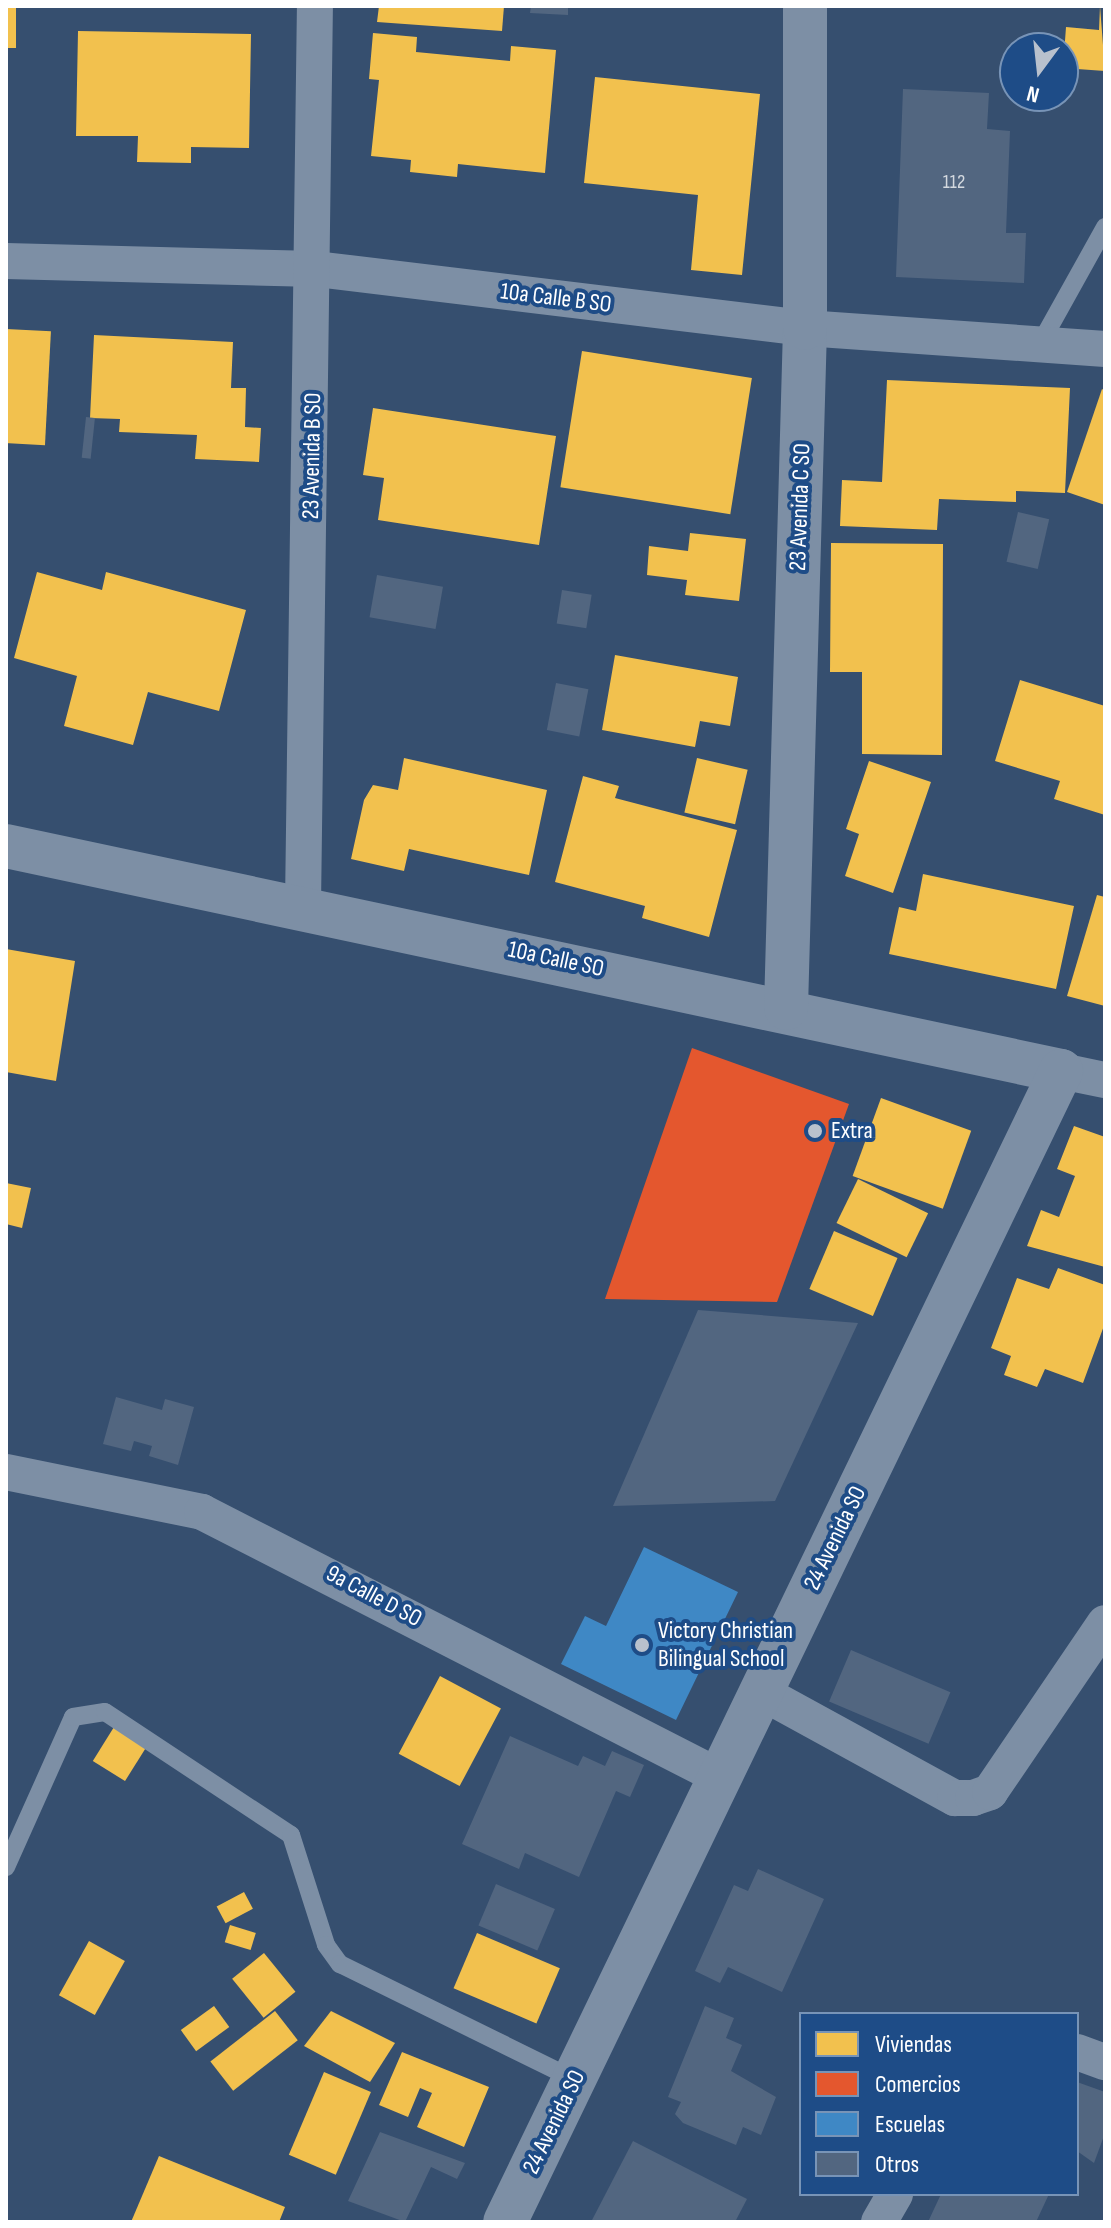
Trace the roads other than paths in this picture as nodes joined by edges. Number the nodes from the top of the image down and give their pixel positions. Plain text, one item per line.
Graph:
1 (315, 6) edge
2 (805, 6) edge
3 (1105, 227) edge
4 (6, 261) edge
5 (316, 269) junction
6 (805, 328) junction
7 (1040, 344) junction
8 (1105, 349) edge
9 (6, 846) edge
10 (303, 905) junction
11 (786, 1008) junction
12 (1061, 1071) junction
13 (1105, 1080) edge
14 (6, 1472) edge
15 (1105, 1623) edge
16 (761, 1692) junction
17 (720, 1777) junction
18 (6, 1867) edge
19 (1079, 2053) edge
20 (1105, 2062) edge
21 (574, 2079) junction
22 (894, 2196) edge
23 (505, 2222) edge
24 (879, 2222) edge

1 - 5 street, 23 Avenida B SO
2 - 6 street, 23 Avenida C SO
3 - 7 lane
4 - 5 street, 10a Calle B SO
5 - 6 street, 10a Calle B SO
5 - 10 street, 23 Avenida B SO
6 - 7 street, 10a Calle B SO
6 - 11 street, 23 Avenida C SO
7 - 8 street, 10a Calle B SO
9 - 10 street, 10a Calle SO
10 - 11 street, 10a Calle SO
11 - 12 street, 10a Calle SO
12 - 13 street, 10a Calle SO
12 - 16 street, 24 Avenida SO
14 - 17 street, 9a Calle D SO
15 - 16 street
16 - 17 street, 24 Avenida SO
17 - 21 street, 24 Avenida SO
18 - 21 lane
19 - 20 street
21 - 23 street, 24 Avenida SO
22 - 24 street

